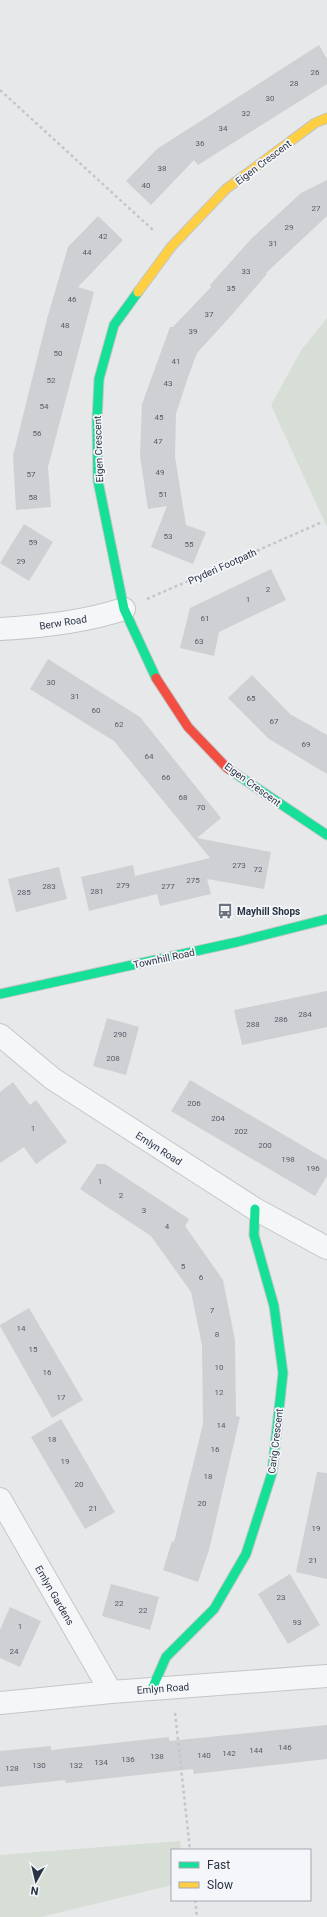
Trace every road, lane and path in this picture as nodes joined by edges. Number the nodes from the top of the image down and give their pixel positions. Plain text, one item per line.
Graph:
1 (0, 90) edge
2 (327, 118) edge
3 (171, 247) junction
4 (320, 523) dead end
5 (124, 609) junction
6 (0, 629) edge
7 (327, 835) edge
8 (327, 919) edge
9 (0, 994) edge
10 (0, 1035) edge
11 (256, 1209) junction
12 (327, 1248) edge
13 (0, 1499) edge
14 (327, 1676) edge
15 (163, 1688) junction
16 (111, 1692) junction
17 (0, 1703) edge
18 (190, 1849) edge
19 (195, 1901) edge
20 (197, 1917) edge

1 - 3 path
2 - 3 street, Eigen Crescent
3 - 5 street, Eigen Crescent
4 - 5 path, Pryderi Footpath
5 - 6 street, Berw Road
5 - 7 street, Eigen Crescent
8 - 9 street, Townhill Road
10 - 11 street, Emlyn Road
11 - 12 street, Emlyn Road
11 - 15 street, Carig Crescent
13 - 16 street, Emlyn Gardens
14 - 15 street, Emlyn Road
15 - 16 street, Emlyn Road
15 - 18 path
16 - 17 street, Emlyn Road
19 - 20 path

